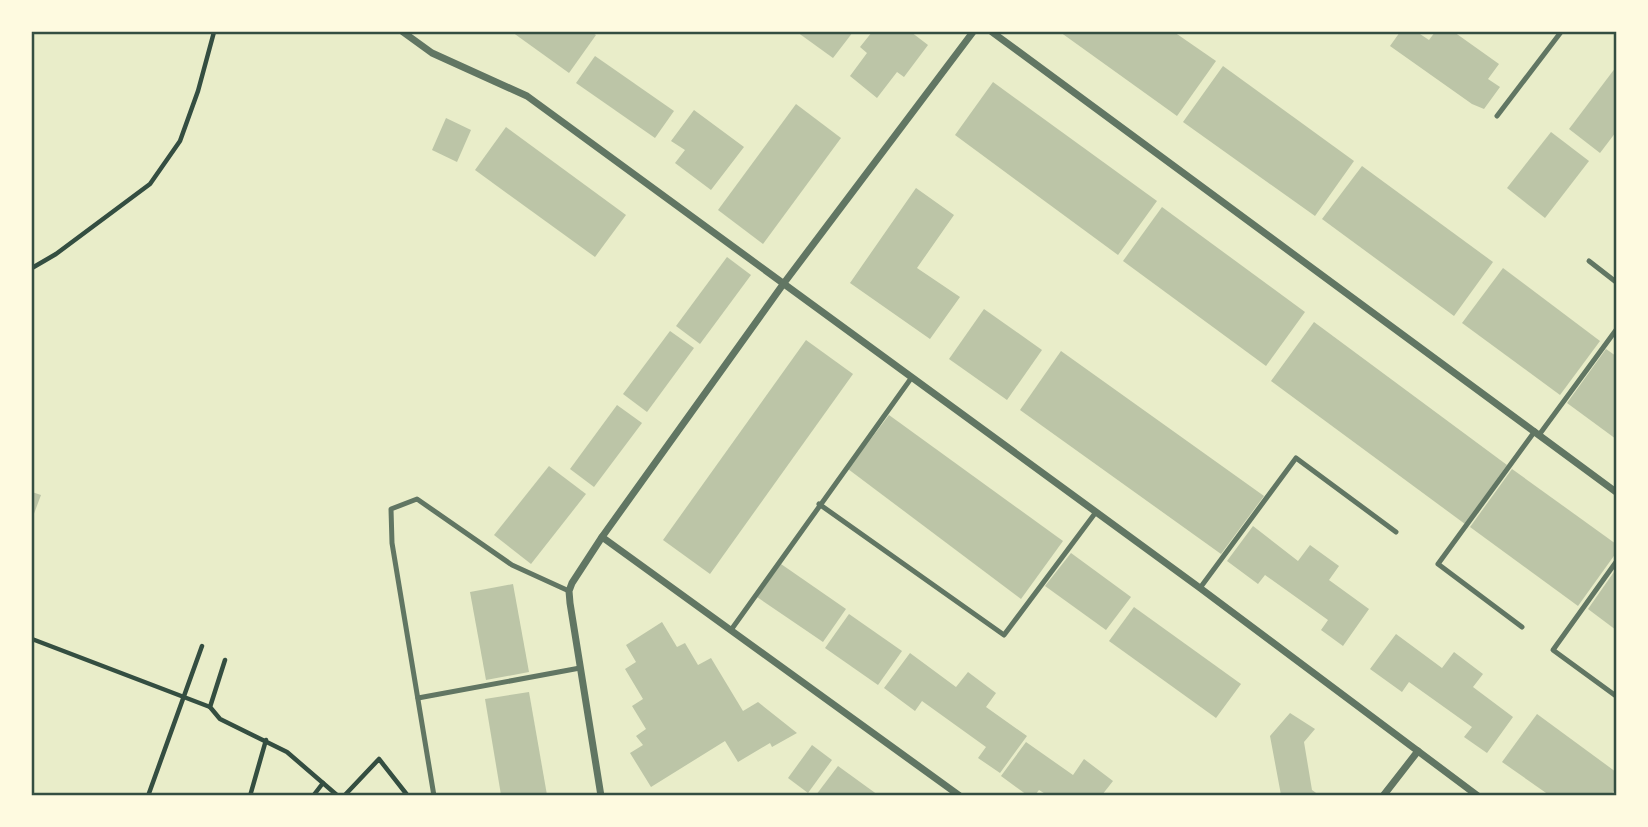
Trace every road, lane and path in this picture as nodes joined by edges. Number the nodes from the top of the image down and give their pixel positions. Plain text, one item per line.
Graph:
1 (214, 32) edge
2 (403, 32) edge
3 (973, 32) edge
4 (992, 32) edge
5 (1561, 32) edge
6 (1497, 116) dead end
7 (1589, 261) dead end
8 (32, 268) edge
9 (1616, 282) edge
10 (785, 283) junction
11 (1616, 330) edge
12 (912, 377) junction
13 (1537, 433) junction
14 (1616, 492) edge
15 (819, 504) junction
16 (1096, 512) junction
17 (1396, 532) dead end
18 (602, 537) junction
19 (1616, 562) edge
20 (1200, 588) junction
21 (569, 592) junction
22 (1522, 627) dead end
23 (731, 630) junction
24 (32, 639) edge
25 (202, 646) dead end
26 (225, 660) dead end
27 (580, 668) junction
28 (1616, 696) edge
29 (183, 698) junction
30 (418, 698) junction
31 (210, 707) junction
32 (266, 740) junction
33 (1418, 751) junction
34 (323, 783) junction
35 (148, 796) edge
36 (250, 796) edge
37 (313, 796) edge
38 (338, 796) edge
39 (344, 796) edge
40 (408, 796) edge
41 (434, 796) edge
42 (601, 796) edge
43 (960, 796) edge
44 (1383, 796) edge
45 (1478, 796) edge

1 - 8 path
2 - 10 street
3 - 10 street
4 - 13 street
5 - 6 lane
7 - 9 lane
10 - 12 street
10 - 18 street
11 - 13 lane
12 - 15 lane
12 - 16 street
13 - 14 street
13 - 22 lane
15 - 16 lane
15 - 23 lane
16 - 20 street
17 - 20 lane
18 - 21 street
18 - 23 street
19 - 28 lane
20 - 33 street
21 - 27 street
21 - 30 lane
23 - 43 street
24 - 29 path
25 - 29 path
26 - 31 path
27 - 30 lane
27 - 42 street
29 - 31 path
29 - 35 path
30 - 41 lane
31 - 32 path
32 - 34 path
32 - 36 path
33 - 44 street
33 - 45 street
34 - 37 path
34 - 38 path
39 - 40 path

